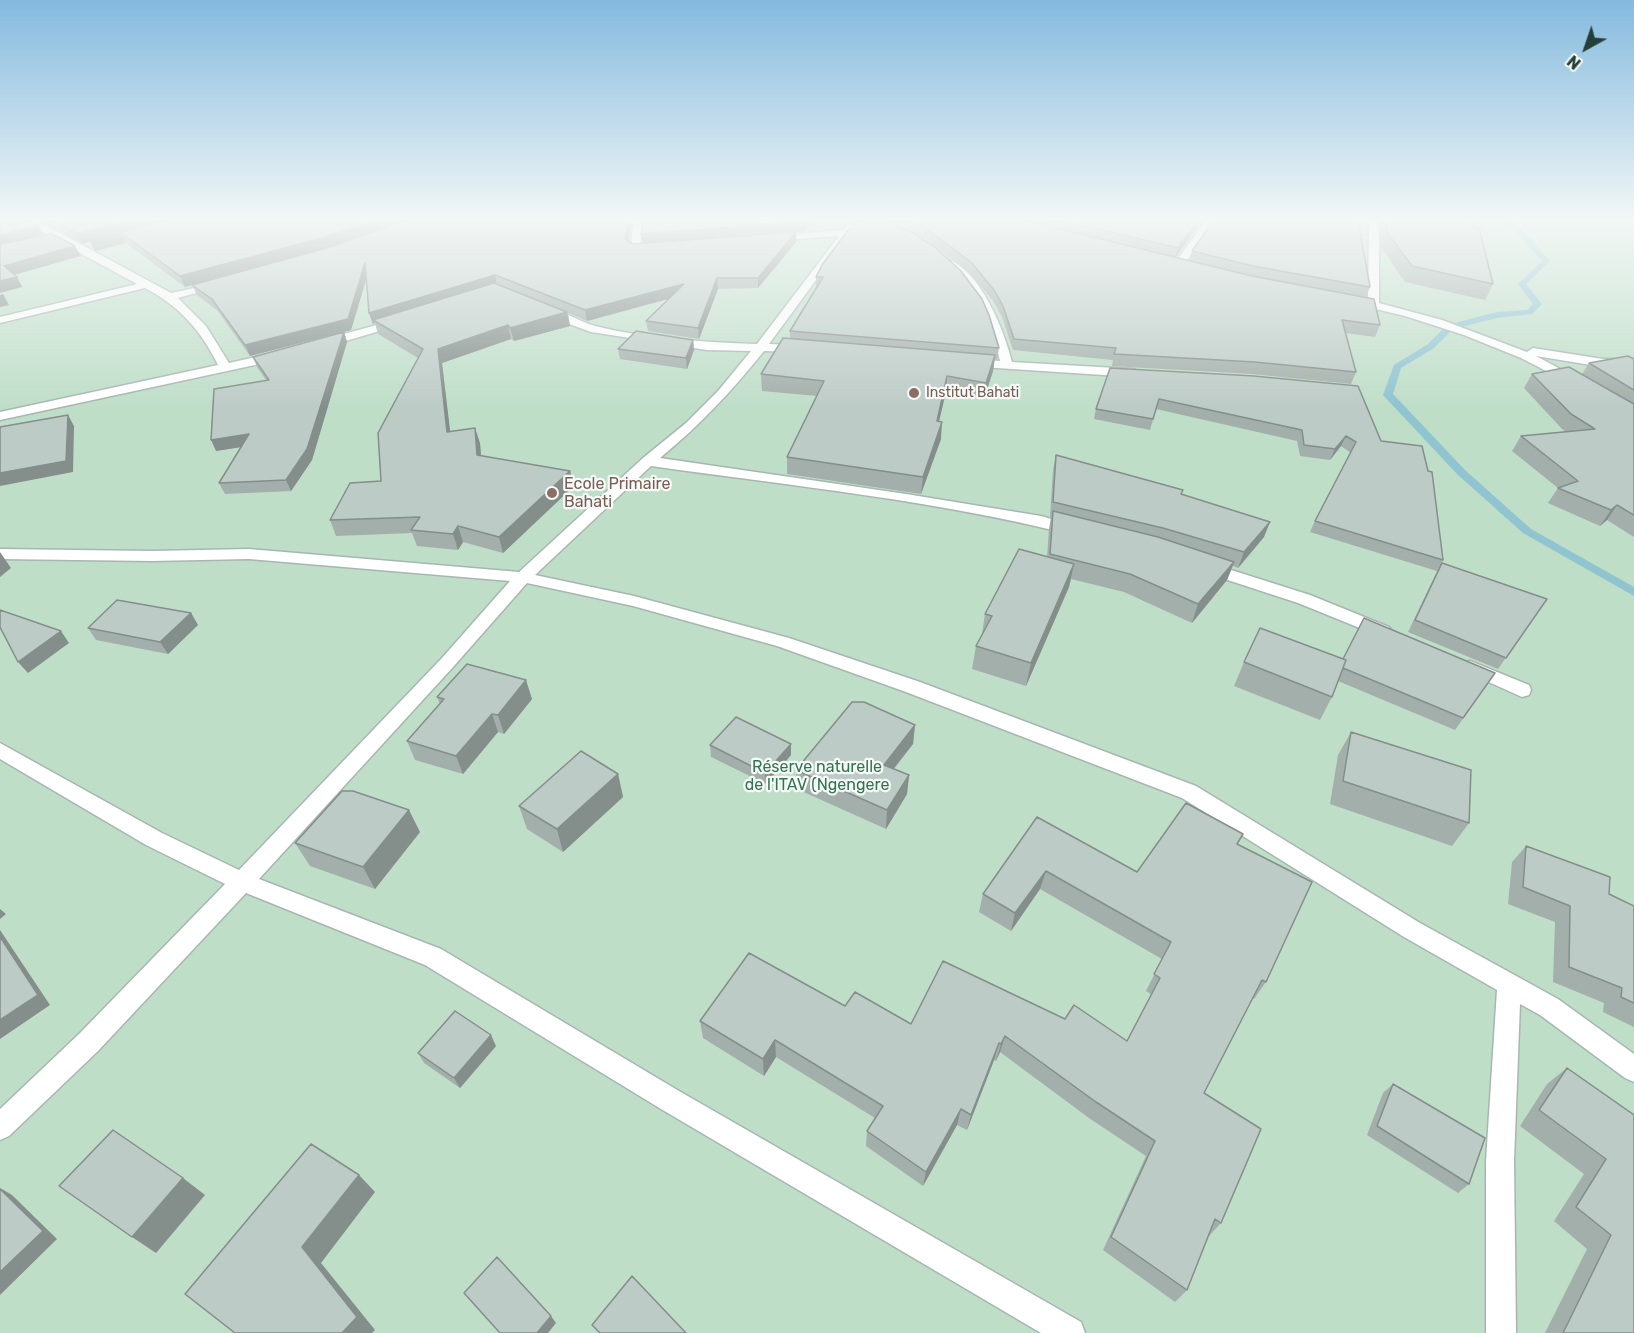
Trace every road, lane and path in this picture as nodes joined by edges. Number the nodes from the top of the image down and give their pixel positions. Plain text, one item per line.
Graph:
1 (141, 282) edge
2 (226, 282) edge
3 (811, 282) edge
4 (969, 282) edge
5 (1373, 282) edge
6 (145, 285) junction
7 (170, 297) junction
8 (1339, 298) edge
9 (530, 305) edge
10 (1373, 305) junction
11 (411, 318) edge
12 (0, 320) edge
13 (1493, 343) junction
14 (759, 346) junction
15 (812, 350) edge
16 (961, 362) edge
17 (1634, 363) edge
18 (1007, 366) junction
19 (225, 367) junction
20 (1147, 374) edge
21 (1588, 390) edge
22 (0, 416) edge
23 (648, 461) junction
24 (1085, 533) edge
25 (0, 554) edge
26 (1194, 563) edge
27 (523, 577) junction
28 (1399, 637) edge
29 (1451, 658) edge
30 (1522, 690) dead end
31 (0, 750) edge
32 (242, 882) junction
33 (1509, 985) junction
34 (1634, 1069) edge
35 (0, 1127) edge
36 (1070, 1333) edge
37 (1500, 1333) edge

1 - 6 street
2 - 7 street
3 - 14 street
4 - 18 street
5 - 10 street
6 - 7 street
6 - 12 street
7 - 19 street
8 - 10 street
9 - 14 street
10 - 13 street
11 - 19 street
13 - 17 street
13 - 21 street
14 - 15 street
14 - 23 street
16 - 18 street
18 - 20 street
19 - 22 street
23 - 24 street
23 - 27 street
25 - 27 street
26 - 28 street
27 - 32 street
27 - 33 street
29 - 30 street
31 - 32 street
32 - 35 street
32 - 36 street
33 - 34 street
33 - 37 street

